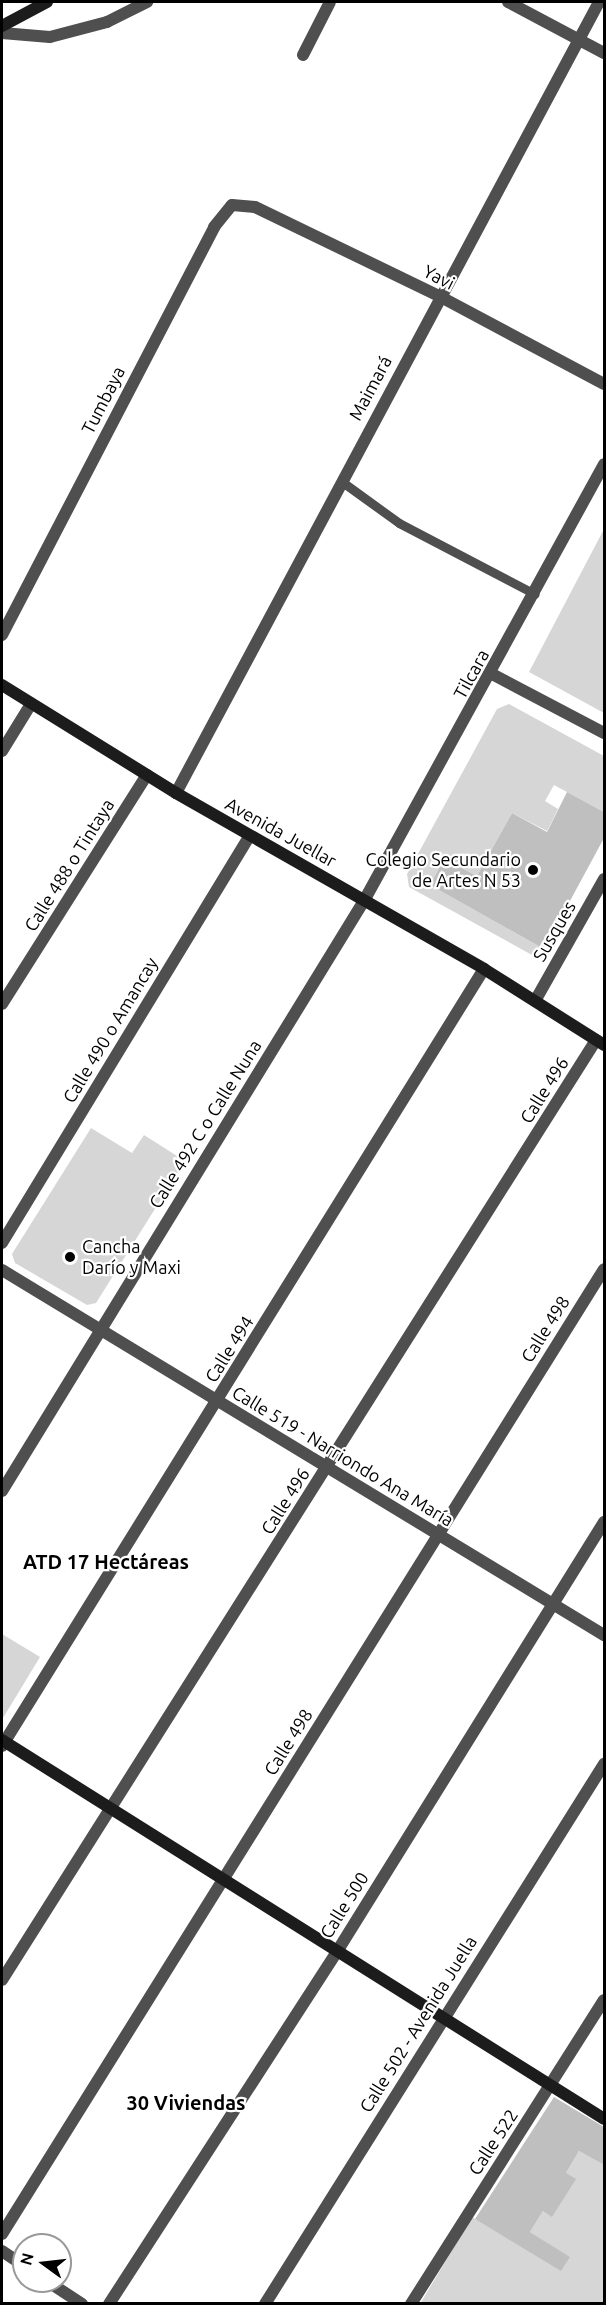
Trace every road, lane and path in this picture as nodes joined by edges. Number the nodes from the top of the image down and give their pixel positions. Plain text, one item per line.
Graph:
1 (47, 2) edge
2 (147, 2) edge
3 (330, 2) edge
4 (508, 2) edge
5 (599, 2) edge
6 (2, 26) edge
7 (2, 33) edge
8 (579, 39) junction
9 (604, 52) edge
10 (303, 55) dead end
11 (255, 207) joint
12 (439, 296) junction
13 (604, 384) edge
14 (604, 464) edge
15 (341, 482) junction
16 (535, 594) junction
17 (2, 635) edge
18 (492, 674) junction
19 (2, 686) edge
20 (31, 704) junction
21 (604, 733) edge
22 (2, 751) edge
23 (147, 775) junction
24 (176, 793) junction
25 (249, 836) junction
26 (604, 879) edge
27 (365, 899) junction
28 (484, 969) junction
29 (535, 1001) junction
30 (2, 1004) edge
31 (600, 1042) edge
32 (2, 1243) edge
33 (604, 1269) edge
34 (2, 1270) edge
35 (100, 1329) junction
36 (218, 1402) junction
37 (326, 1469) junction
38 (2, 1491) edge
39 (604, 1522) edge
40 (438, 1534) junction
41 (553, 1605) junction
42 (604, 1635) edge
43 (2, 1742) edge
44 (604, 1764) edge
45 (112, 1809) junction
46 (224, 1881) junction
47 (338, 1950) junction
48 (2, 1980) edge
49 (604, 2000) edge
50 (443, 2018) junction
51 (550, 2086) junction
52 (604, 2119) edge
53 (2, 2234) edge
54 (65, 2293) edge
55 (82, 2304) edge
56 (109, 2304) edge
57 (264, 2304) edge
58 (411, 2304) edge

1 - 6 street
2 - 7 street
3 - 10 street
4 - 8 street
5 - 8 street, Maimará
8 - 9 street
8 - 12 street, Maimará
11 - 12 street, Yavi
11 - 17 street, Tumbaya
12 - 13 street, Yavi
12 - 15 street, Maimará
14 - 16 street, Tilcara
15 - 16 lane
15 - 24 street, Maimará
16 - 18 street, Tilcara
18 - 21 street
18 - 27 street, Tilcara
19 - 20 street, Avenida Juellar
20 - 22 street
20 - 23 street, Avenida Juellar
23 - 24 street, Avenida Juellar
23 - 30 street, Calle 488 o Tintaya
24 - 25 street, Avenida Juellar
25 - 27 street, Avenida Juellar
25 - 32 street, Calle 490 o Amancay
26 - 29 street, Susques
27 - 28 street, Avenida Juellar
27 - 35 street, Calle 492 C o Calle Nuna
28 - 29 street, Avenida Juellar
28 - 36 street, Calle 494
29 - 31 street, Avenida Juellar
31 - 37 street, Calle 496
33 - 40 street, Calle 498
34 - 35 street, Calle 519 - Narriondo Ana María
35 - 36 street, Calle 519 - Narriondo Ana María
35 - 38 street, Calle 492 C o Calle Nuna
36 - 37 street, Calle 519 - Narriondo Ana María
36 - 43 street, Calle 494
37 - 40 street, Calle 519 - Narriondo Ana María
37 - 45 street, Calle 496
39 - 41 street, Calle 500
40 - 41 street, Calle 519 - Narriondo Ana María
40 - 46 street, Calle 498
41 - 42 street, Calle 519 - Narriondo Ana María
41 - 47 street, Calle 500
43 - 45 street
44 - 50 street, Calle 502 - Avenida Juella
45 - 46 street
45 - 48 street, Calle 496
46 - 47 street
46 - 53 street, Calle 498
47 - 50 street
47 - 56 street, Calle 500
49 - 51 street, Calle 522
50 - 51 street
50 - 57 street, Calle 502 - Avenida Juella
51 - 52 street
51 - 58 street, Calle 522
54 - 55 street

